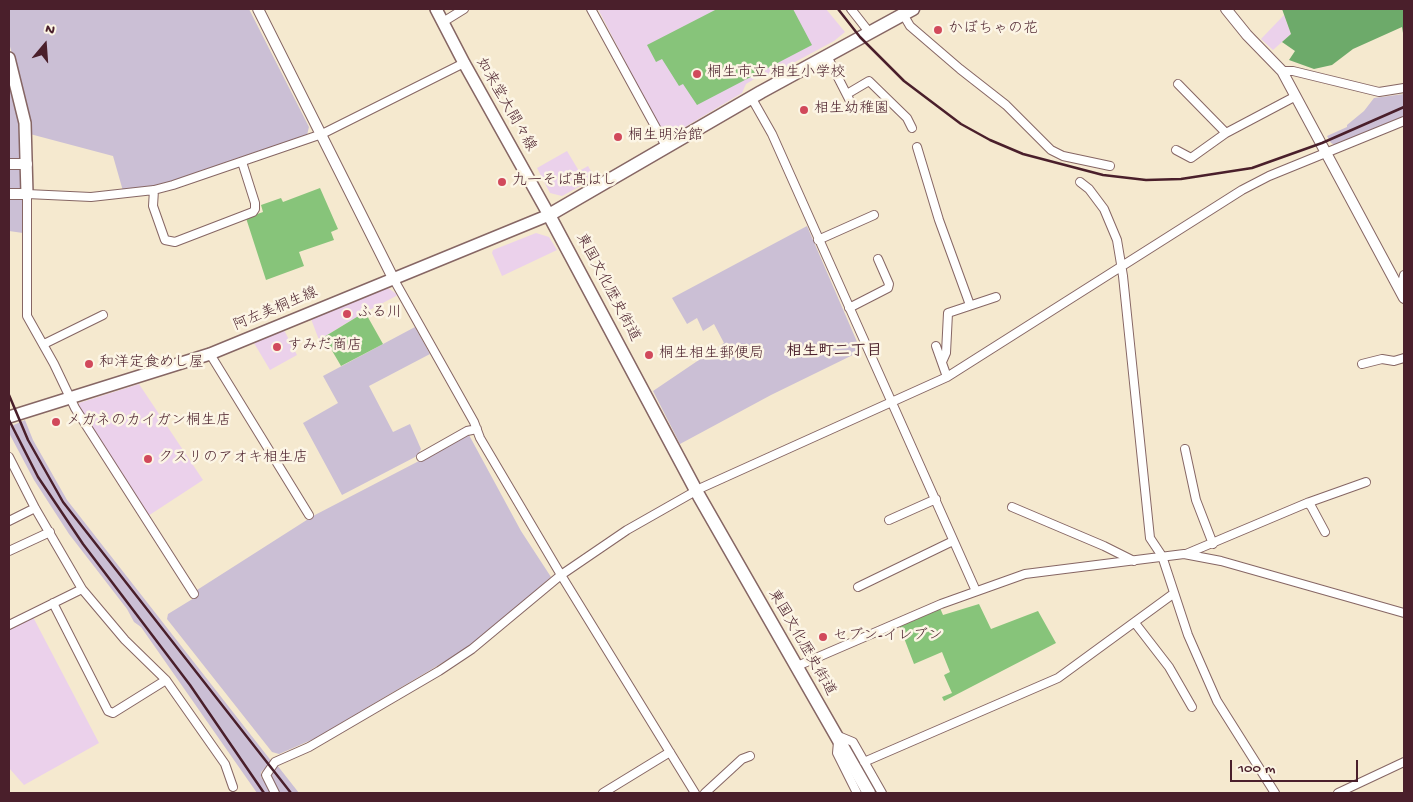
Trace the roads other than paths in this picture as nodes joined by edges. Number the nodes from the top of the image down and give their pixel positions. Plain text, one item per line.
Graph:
1 (258, 9) edge
2 (436, 9) edge
3 (464, 9) edge
4 (591, 9) edge
5 (851, 9) edge
6 (1226, 9) edge
7 (908, 11) edge
8 (443, 22) junction
9 (868, 32) junction
10 (827, 56) junction
11 (9, 58) edge
12 (464, 64) junction
13 (1282, 71) junction
14 (1178, 84) dead end
15 (1404, 88) edge
16 (847, 94) junction
17 (1296, 96) junction
18 (752, 97) junction
19 (851, 103) dead end
20 (1404, 121) edge
21 (912, 128) dead end
22 (322, 134) junction
23 (1226, 134) junction
24 (916, 147) dead end
25 (666, 148) junction
26 (1176, 150) dead end
27 (1326, 153) junction
28 (242, 162) junction
29 (9, 164) edge
30 (27, 164) junction
31 (1110, 166) dead end
32 (1080, 182) dead end
33 (154, 190) junction
34 (9, 194) edge
35 (27, 194) junction
36 (549, 215) junction
37 (874, 215) dead end
38 (818, 240) junction
39 (878, 259) dead end
40 (1122, 266) junction
41 (1404, 275) edge
42 (393, 278) junction
43 (1398, 286) junction
44 (996, 297) dead end
45 (1404, 298) edge
46 (970, 304) junction
47 (849, 308) junction
48 (103, 315) dead end
49 (44, 344) junction
50 (936, 346) dead end
51 (210, 354) junction
52 (1404, 358) edge
53 (942, 362) junction
54 (1362, 364) dead end
55 (947, 377) junction
56 (70, 398) junction
57 (892, 402) junction
58 (9, 417) edge
59 (477, 429) junction
60 (1185, 449) dead end
61 (9, 457) edge
62 (421, 457) dead end
63 (1366, 482) dead end
64 (696, 491) junction
65 (936, 499) junction
66 (1307, 503) junction
67 (1012, 507) dead end
68 (35, 508) junction
69 (309, 515) dead end
70 (889, 520) dead end
71 (9, 521) edge
72 (50, 532) junction
73 (1325, 532) dead end
74 (953, 541) junction
75 (1213, 544) junction
76 (9, 551) edge
77 (1184, 554) junction
78 (1162, 556) junction
79 (1134, 561) junction
80 (561, 575) junction
81 (858, 586) dead end
82 (82, 589) junction
83 (976, 591) junction
84 (194, 594) dead end
85 (1173, 594) junction
86 (53, 604) junction
87 (1404, 613) edge
88 (1135, 623) junction
89 (9, 625) edge
90 (795, 667) junction
91 (166, 680) junction
92 (1192, 707) dead end
93 (836, 738) junction
94 (670, 752) junction
95 (750, 756) dead end
96 (864, 762) junction
97 (1404, 762) edge
98 (233, 787) dead end
99 (275, 793) edge
100 (603, 793) edge
101 (695, 793) edge
102 (705, 793) edge
103 (857, 793) edge
104 (869, 793) edge
105 (882, 793) edge
106 (1275, 793) edge
107 (1338, 793) edge

1 - 22 street
2 - 8 main road, 如来堂大間々線
3 - 8 street
4 - 25 street
5 - 9 street
6 - 13 street
7 - 9 highway
7 - 31 street
8 - 12 main road, 如来堂大間々線
9 - 10 highway
10 - 16 street
10 - 18 highway
11 - 30 main road
12 - 22 street
12 - 36 main road, 如来堂大間々線
13 - 15 street
13 - 17 street
14 - 23 street
16 - 19 street
16 - 21 street
17 - 23 street
17 - 27 street
18 - 25 highway
18 - 38 street
20 - 27 street
22 - 28 street
22 - 42 street
23 - 26 street
24 - 46 street
25 - 36 highway
27 - 40 street
27 - 43 street
28 - 33 street
28 - 33 street
29 - 30 street
30 - 35 main road
32 - 40 street
33 - 35 street
34 - 35 street
35 - 49 street
36 - 42 main road, 阿左美桐生線
36 - 64 highway, 東国文化歴史街道
37 - 38 street
38 - 47 street
39 - 47 street
40 - 55 street
40 - 78 street
41 - 43 street
42 - 51 main road, 阿左美桐生線
42 - 59 street
43 - 45 street
44 - 46 street
46 - 53 street
47 - 57 street
48 - 49 street
49 - 56 street
50 - 53 street
51 - 56 main road, 阿左美桐生線
51 - 69 street
52 - 54 street
53 - 55 street
55 - 57 street
56 - 58 main road, 阿左美桐生線
56 - 84 street
57 - 64 street
57 - 65 street
59 - 62 street
59 - 80 street
60 - 75 street
61 - 68 street
63 - 66 street
64 - 80 street
64 - 90 highway, 東国文化歴史街道
65 - 70 street
65 - 74 street
66 - 73 street
66 - 75 street
67 - 79 street
68 - 71 street
68 - 72 street
72 - 76 street
72 - 82 street
74 - 81 street
74 - 83 street
75 - 77 street
77 - 78 street
77 - 87 street
78 - 79 street
78 - 85 street
79 - 83 street
80 - 94 street
80 - 99 street
82 - 86 street
82 - 91 street
83 - 90 street
85 - 88 street
85 - 106 street
86 - 89 street
86 - 91 street
88 - 92 street
88 - 96 street
90 - 93 highway, 東国文化歴史街道
91 - 98 street
93 - 96 street
93 - 103 street
93 - 104 highway, 東国文化歴史街道
94 - 100 street
94 - 101 street
95 - 102 street
96 - 105 street
97 - 107 street

